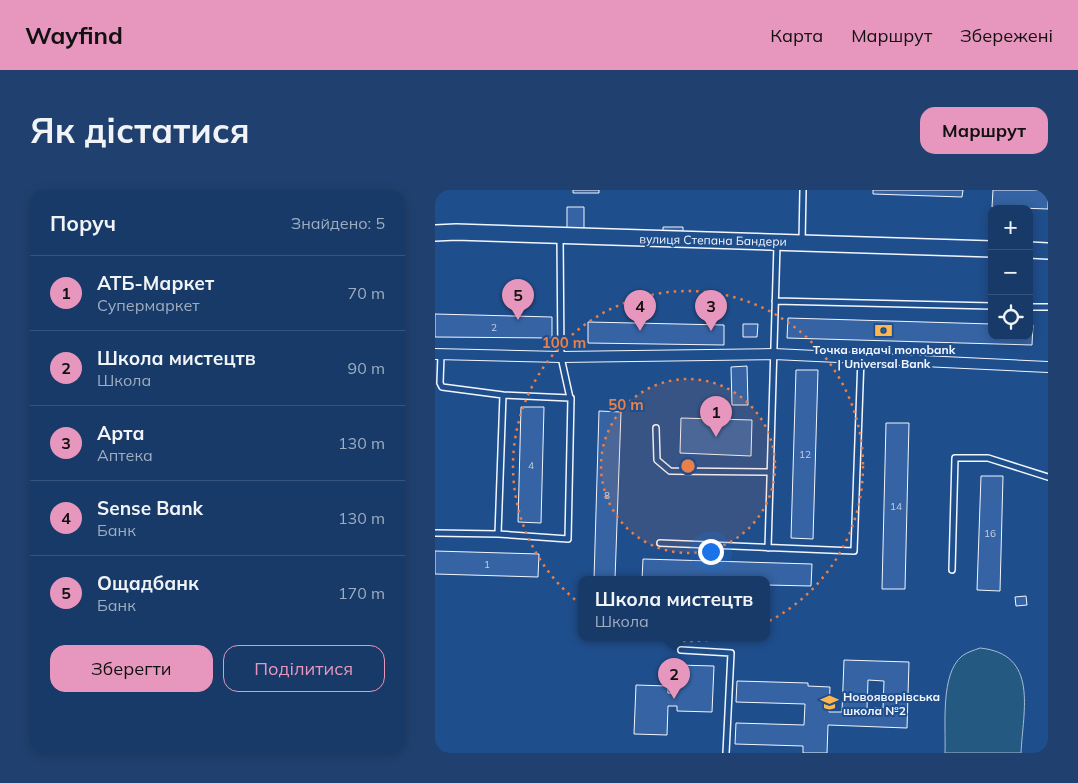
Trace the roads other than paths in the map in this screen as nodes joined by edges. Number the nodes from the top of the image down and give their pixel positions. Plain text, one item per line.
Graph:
1 (803, 190) edge
2 (435, 233) edge
3 (559, 236) junction
4 (777, 242) junction
5 (802, 242) junction
6 (988, 249) edge
7 (1033, 250) edge
8 (1048, 251) edge
9 (775, 300) junction
10 (988, 306) edge
11 (1033, 307) edge
12 (1048, 307) edge
13 (438, 354) edge
14 (774, 354) junction
15 (561, 357) junction
16 (861, 358) junction
17 (1048, 367) edge
18 (503, 394) junction
19 (570, 398) junction
20 (656, 428) dead end
21 (770, 472) junction
22 (1048, 477) edge
23 (435, 533) edge
24 (498, 534) junction
25 (660, 543) dead end
26 (768, 548) junction
27 (952, 570) dead end
28 (681, 650) dead end
29 (726, 753) edge

1 - 5 lane
2 - 3 street, вулиця Степана Бандери
3 - 4 street, вулиця Степана Бандери
3 - 15 lane
4 - 5 street, вулиця Степана Бандери
4 - 9 lane
5 - 6 street, вулиця Степана Бандери
7 - 8 street
9 - 10 lane
9 - 14 lane
11 - 12 lane
13 - 15 street
13 - 18 lane
14 - 15 street
14 - 16 street
14 - 21 lane
15 - 19 lane
16 - 17 street
16 - 26 lane
18 - 19 lane
18 - 24 lane
19 - 24 lane
20 - 21 lane
21 - 26 lane
22 - 27 lane
23 - 24 lane
25 - 26 lane
28 - 29 lane

